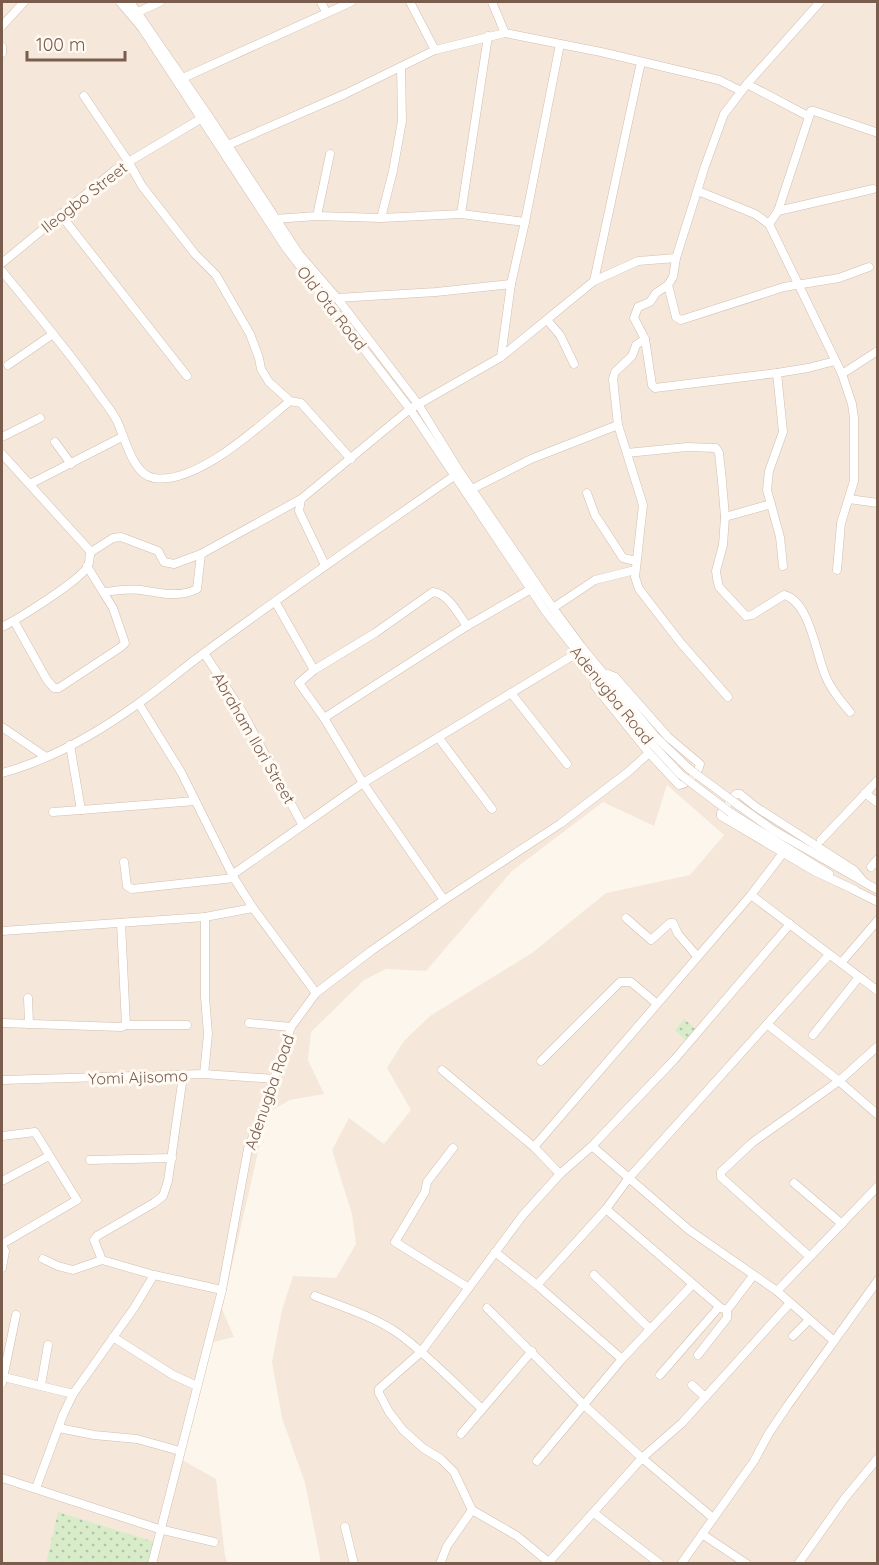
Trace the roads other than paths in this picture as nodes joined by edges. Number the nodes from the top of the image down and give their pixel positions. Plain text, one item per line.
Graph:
1 (24, 2) edge
2 (120, 2) edge
3 (130, 2) edge
4 (160, 2) edge
5 (321, 2) edge
6 (351, 2) edge
7 (410, 2) edge
8 (492, 2) edge
9 (820, 2) edge
10 (138, 12) junction
11 (326, 12) junction
12 (2, 26) edge
13 (505, 33) junction
14 (489, 36) junction
15 (560, 44) junction
16 (2, 47) edge
17 (435, 50) junction
18 (2, 52) edge
19 (641, 62) junction
20 (401, 67) junction
21 (183, 78) junction
22 (744, 87) junction
23 (84, 96) dead end
24 (808, 116) junction
25 (202, 118) junction
26 (878, 133) edge
27 (228, 145) junction
28 (330, 154) dead end
29 (128, 161) junction
30 (873, 189) dead end
31 (698, 191) junction
32 (778, 211) junction
33 (60, 214) junction
34 (461, 214) junction
35 (317, 216) junction
36 (381, 218) junction
37 (274, 219) junction
38 (525, 222) junction
39 (770, 224) junction
40 (676, 258) junction
41 (2, 263) edge
42 (869, 267) dead end
43 (2, 272) edge
44 (594, 281) junction
45 (511, 284) junction
46 (800, 284) junction
47 (668, 285) junction
48 (337, 298) junction
49 (547, 321) junction
50 (53, 333) junction
51 (645, 339) junction
52 (876, 352) dead end
53 (501, 357) junction
54 (835, 361) junction
55 (574, 364) dead end
56 (8, 365) dead end
57 (777, 373) junction
58 (842, 374) junction
59 (187, 376) dead end
60 (290, 401) junction
61 (418, 404) junction
62 (410, 410) junction
63 (40, 418) dead end
64 (618, 425) junction
65 (2, 437) edge
66 (122, 437) junction
67 (55, 442) dead end
68 (627, 453) junction
69 (3, 457) edge
70 (351, 459) junction
71 (71, 464) junction
72 (454, 476) junction
73 (30, 484) junction
74 (472, 489) junction
75 (587, 493) dead end
76 (301, 499) junction
77 (849, 499) junction
78 (878, 503) edge
79 (771, 504) junction
80 (725, 517) junction
81 (91, 552) junction
82 (201, 554) junction
83 (324, 565) junction
84 (636, 565) junction
85 (87, 566) junction
86 (783, 566) dead end
87 (837, 570) dead end
88 (531, 589) junction
89 (103, 592) junction
90 (276, 603) junction
91 (550, 610) junction
92 (14, 621) junction
93 (467, 626) junction
94 (2, 627) edge
95 (204, 653) junction
96 (578, 653) junction
97 (314, 670) junction
98 (604, 673) junction
99 (595, 676) junction
100 (511, 693) junction
101 (728, 697) dead end
102 (139, 704) junction
103 (850, 712) dead end
104 (324, 718) junction
105 (2, 728) edge
106 (438, 737) junction
107 (70, 745) junction
108 (649, 753) junction
109 (46, 757) junction
110 (567, 764) dead end
111 (2, 773) edge
112 (878, 780) edge
113 (363, 783) junction
114 (865, 793) junction
115 (195, 801) junction
116 (878, 803) edge
117 (492, 809) dead end
118 (81, 810) junction
119 (53, 812) dead end
120 (302, 824) junction
121 (821, 840) dead end
122 (783, 853) junction
123 (878, 859) edge
124 (124, 862) dead end
125 (871, 867) dead end
126 (233, 876) junction
127 (864, 882) junction
128 (855, 890) junction
129 (878, 890) edge
130 (751, 895) junction
131 (444, 900) junction
132 (878, 902) edge
133 (253, 908) junction
134 (205, 917) junction
135 (626, 918) dead end
136 (878, 920) edge
137 (121, 923) junction
138 (790, 924) junction
139 (2, 931) edge
140 (830, 955) junction
141 (697, 956) junction
142 (841, 963) junction
143 (859, 976) junction
144 (878, 991) edge
145 (316, 993) junction
146 (28, 998) dead end
147 (656, 1004) junction
148 (2, 1023) edge
149 (249, 1023) dead end
150 (29, 1024) junction
151 (767, 1024) junction
152 (126, 1025) junction
153 (187, 1025) dead end
154 (291, 1027) junction
155 (813, 1035) dead end
156 (878, 1046) edge
157 (541, 1061) dead end
158 (442, 1070) dead end
159 (204, 1074) junction
160 (183, 1076) junction
161 (274, 1079) junction
162 (2, 1080) edge
163 (839, 1081) junction
164 (878, 1115) edge
165 (2, 1136) edge
166 (592, 1146) junction
167 (534, 1147) junction
168 (453, 1148) dead end
169 (49, 1156) junction
170 (172, 1158) junction
171 (90, 1160) dead end
172 (560, 1174) junction
173 (628, 1179) junction
174 (2, 1181) edge
175 (794, 1183) dead end
176 (878, 1186) edge
177 (606, 1209) junction
178 (842, 1224) junction
179 (2, 1244) edge
180 (495, 1252) junction
181 (809, 1256) junction
182 (43, 1259) dead end
183 (102, 1260) junction
184 (2, 1268) edge
185 (154, 1275) junction
186 (594, 1275) dead end
187 (753, 1276) junction
188 (878, 1280) edge
189 (692, 1284) junction
190 (537, 1285) junction
191 (469, 1288) junction
192 (222, 1290) junction
193 (777, 1291) junction
194 (315, 1296) dead end
195 (790, 1303) junction
196 (487, 1308) dead end
197 (723, 1308) junction
198 (16, 1314) dead end
199 (809, 1320) junction
200 (649, 1328) junction
201 (793, 1336) dead end
202 (113, 1337) junction
203 (834, 1341) junction
204 (48, 1345) dead end
205 (532, 1351) junction
206 (421, 1352) junction
207 (698, 1355) dead end
208 (622, 1359) junction
209 (660, 1375) dead end
210 (3, 1380) edge
211 (41, 1385) junction
212 (692, 1385) dead end
213 (197, 1386) junction
214 (73, 1394) junction
215 (705, 1397) junction
216 (585, 1405) junction
217 (482, 1408) junction
218 (59, 1428) junction
219 (461, 1434) dead end
220 (180, 1451) junction
221 (642, 1458) junction
222 (878, 1458) edge
223 (537, 1461) dead end
224 (2, 1478) edge
225 (36, 1488) junction
226 (472, 1510) junction
227 (594, 1513) junction
228 (713, 1518) junction
229 (345, 1527) dead end
230 (159, 1529) junction
231 (702, 1534) junction
232 (214, 1542) dead end
233 (152, 1563) edge
234 (354, 1563) edge
235 (440, 1563) edge
236 (550, 1563) edge
237 (660, 1563) edge
238 (681, 1563) edge
239 (747, 1563) edge
240 (798, 1563) edge

1 - 12 street
2 - 25 street, Old Ota Road
3 - 10 street, Old Ota Road
4 - 10 street
5 - 11 street
6 - 11 street
7 - 17 street
8 - 13 street
9 - 22 street
10 - 21 street, Old Ota Road
11 - 21 street
13 - 14 street
13 - 15 street
14 - 17 street
14 - 34 street
15 - 19 street
15 - 38 street
16 - 18 street
17 - 20 street
19 - 22 street
19 - 44 street
20 - 27 street
20 - 36 street
21 - 27 street, Old Ota Road
22 - 24 street
22 - 31 street
23 - 29 street
24 - 26 street
24 - 32 street
25 - 29 street, Ileogbo Street
25 - 62 street, Old Ota Road
27 - 37 street, Old Ota Road
28 - 35 street
29 - 33 street, Ileogbo Street
29 - 60 street
30 - 32 street
31 - 39 street
31 - 40 street
32 - 39 street
33 - 41 street, Ileogbo Street
33 - 59 street
34 - 36 street
34 - 38 street
35 - 36 street
35 - 37 street
37 - 48 street, Old Ota Road
38 - 45 street
39 - 46 street
40 - 44 street
40 - 47 street
42 - 46 street
43 - 50 street
44 - 49 street
45 - 48 street
45 - 53 street
46 - 47 street
46 - 54 street
47 - 51 street
48 - 61 street, Old Ota Road
49 - 53 street
49 - 55 street
50 - 56 street
50 - 66 street
51 - 57 street
51 - 64 street
52 - 58 street
53 - 61 street
54 - 57 street
54 - 58 street
57 - 79 street
58 - 77 street
60 - 66 street
60 - 70 street
61 - 62 street
61 - 74 street, Old Ota Road
62 - 70 street
62 - 72 street, Old Ota Road
63 - 65 street
64 - 68 street
64 - 74 street
66 - 71 street
67 - 71 street
68 - 80 street
68 - 84 street
69 - 73 street
70 - 76 street
71 - 73 street
72 - 83 street
72 - 88 street, Old Ota Road
73 - 81 street
74 - 91 street, Old Ota Road
75 - 84 street
76 - 82 street
76 - 83 street
77 - 78 street
77 - 87 street
79 - 80 street
79 - 86 street
80 - 103 street
81 - 82 street
81 - 85 street
82 - 89 street
83 - 90 street
84 - 91 street
84 - 101 street
85 - 89 street
85 - 92 street
88 - 91 street, Old Ota Road
88 - 93 street
89 - 92 street
90 - 95 street
90 - 97 street
91 - 96 street, Adenugba Road
91 - 98 street, Adenugba Road
92 - 94 street
93 - 97 street
93 - 104 street
95 - 102 street
95 - 120 street, Abraham Ilori Street
96 - 99 street, Adenugba Road
96 - 100 street
97 - 104 street
98 - 108 street
98 - 127 street, Adenugba Road, bridge
99 - 108 street
99 - 128 street, Adenugba Road, bridge
100 - 106 street
100 - 110 street
102 - 107 street
102 - 115 street
104 - 113 street
105 - 109 street
106 - 113 street
106 - 117 street
107 - 109 street
107 - 118 street
108 - 131 street, Adenugba Road
109 - 111 street
112 - 114 street
113 - 120 street
113 - 131 street
114 - 116 street
114 - 121 street
115 - 118 street
115 - 126 street
118 - 119 street
120 - 126 street
122 - 127 street
122 - 128 street
122 - 130 street
123 - 125 street
124 - 126 street
126 - 133 street
127 - 129 street
128 - 132 street
130 - 138 street
130 - 141 street
131 - 145 street, Adenugba Road
133 - 134 street
133 - 145 street
134 - 137 street
134 - 159 street
135 - 141 street
136 - 142 street
137 - 139 street
137 - 152 street
138 - 140 street
138 - 166 street
140 - 142 street
140 - 151 street
141 - 147 street
142 - 143 street
143 - 144 street
143 - 155 street
145 - 154 street, Adenugba Road
146 - 150 street
147 - 157 street
147 - 167 street
148 - 150 street
149 - 154 street
150 - 152 street
151 - 163 street
151 - 173 street
152 - 153 street
154 - 161 street, Adenugba Road
156 - 163 street
158 - 167 street
159 - 160 street, Yomi Ajisomo
159 - 161 street, Yomi Ajisomo
160 - 162 street, Yomi Ajisomo
160 - 170 street
161 - 192 street, Adenugba Road
163 - 164 street
163 - 181 street
165 - 169 street
166 - 172 street
166 - 173 street
167 - 172 street
168 - 191 street
169 - 174 street
169 - 179 street
170 - 171 street
170 - 183 street
172 - 180 street
173 - 177 street
173 - 187 street
175 - 178 street
176 - 178 street
177 - 189 street
177 - 190 street
178 - 181 street
179 - 184 street
180 - 190 street
180 - 191 street
181 - 193 street
182 - 183 street
183 - 185 street
185 - 192 street
185 - 202 street
186 - 200 street
187 - 193 street
187 - 197 street
188 - 203 street
189 - 197 street
189 - 200 street
190 - 208 street
191 - 206 street
192 - 213 street, Adenugba Road
193 - 195 street
194 - 206 street
195 - 199 street
195 - 215 street
196 - 205 street
197 - 207 street
197 - 209 street
198 - 210 street
199 - 201 street
199 - 203 street
200 - 208 street
202 - 213 street
202 - 214 street
203 - 228 street
204 - 211 street
205 - 216 street
205 - 217 street
206 - 217 street
206 - 226 street
208 - 216 street
210 - 211 street
211 - 214 street
212 - 215 street
213 - 220 street, Adenugba Road
214 - 218 street
215 - 221 street
216 - 221 street
216 - 223 street
217 - 219 street
218 - 220 street
218 - 225 street
220 - 230 street, Adenugba Road
221 - 227 street
221 - 228 street
222 - 240 street
224 - 225 street
225 - 230 street
226 - 235 street
226 - 236 street
227 - 236 street
227 - 237 street
228 - 231 street
229 - 234 street
230 - 232 street
230 - 233 street, Adenugba Road
231 - 238 street
231 - 239 street

